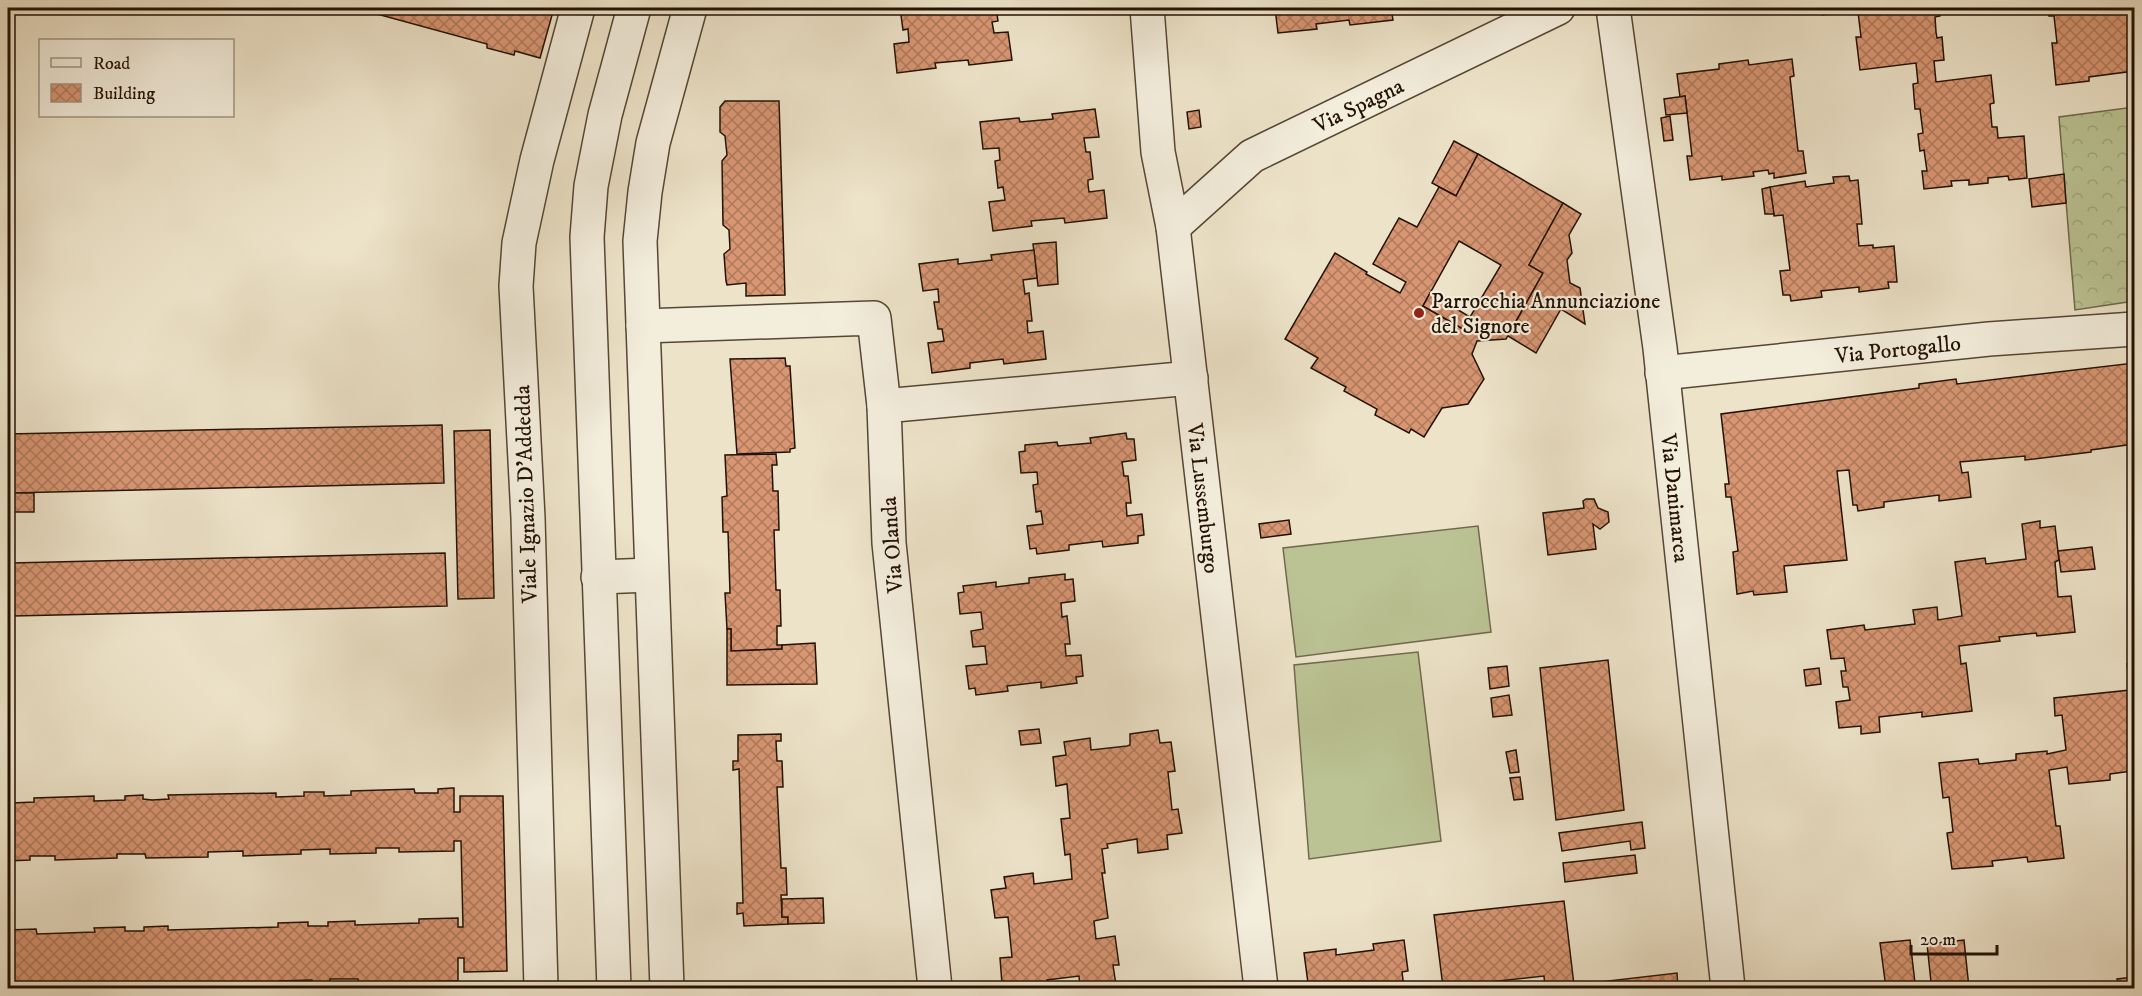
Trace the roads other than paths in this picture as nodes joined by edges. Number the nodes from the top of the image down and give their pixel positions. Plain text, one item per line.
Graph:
1 (579, 8) edge
2 (634, 8) edge
3 (690, 8) edge
4 (1147, 8) edge
5 (1558, 8) edge
6 (1613, 8) edge
7 (1173, 227) junction
8 (643, 326) junction
9 (2134, 329) edge
10 (1662, 373) junction
11 (1191, 378) junction
12 (884, 406) junction
13 (651, 575) junction
14 (598, 577) junction
15 (541, 988) edge
16 (614, 988) edge
17 (667, 988) edge
18 (935, 988) edge
19 (1261, 988) edge
20 (1728, 988) edge

1 - 15 street, Viale Ignazio D'Addedda
2 - 14 street
3 - 8 street
4 - 7 street, Via Lussemburgo
5 - 7 street, Via Spagna
6 - 10 street, Via Danimarca
7 - 11 street, Via Lussemburgo
8 - 12 street, Via Olanda
8 - 13 street
9 - 10 street, Via Portogallo
10 - 20 street, Via Danimarca
11 - 12 street
11 - 19 street, Via Lussemburgo
12 - 18 street, Via Olanda
13 - 14 street
13 - 17 street
14 - 16 street

